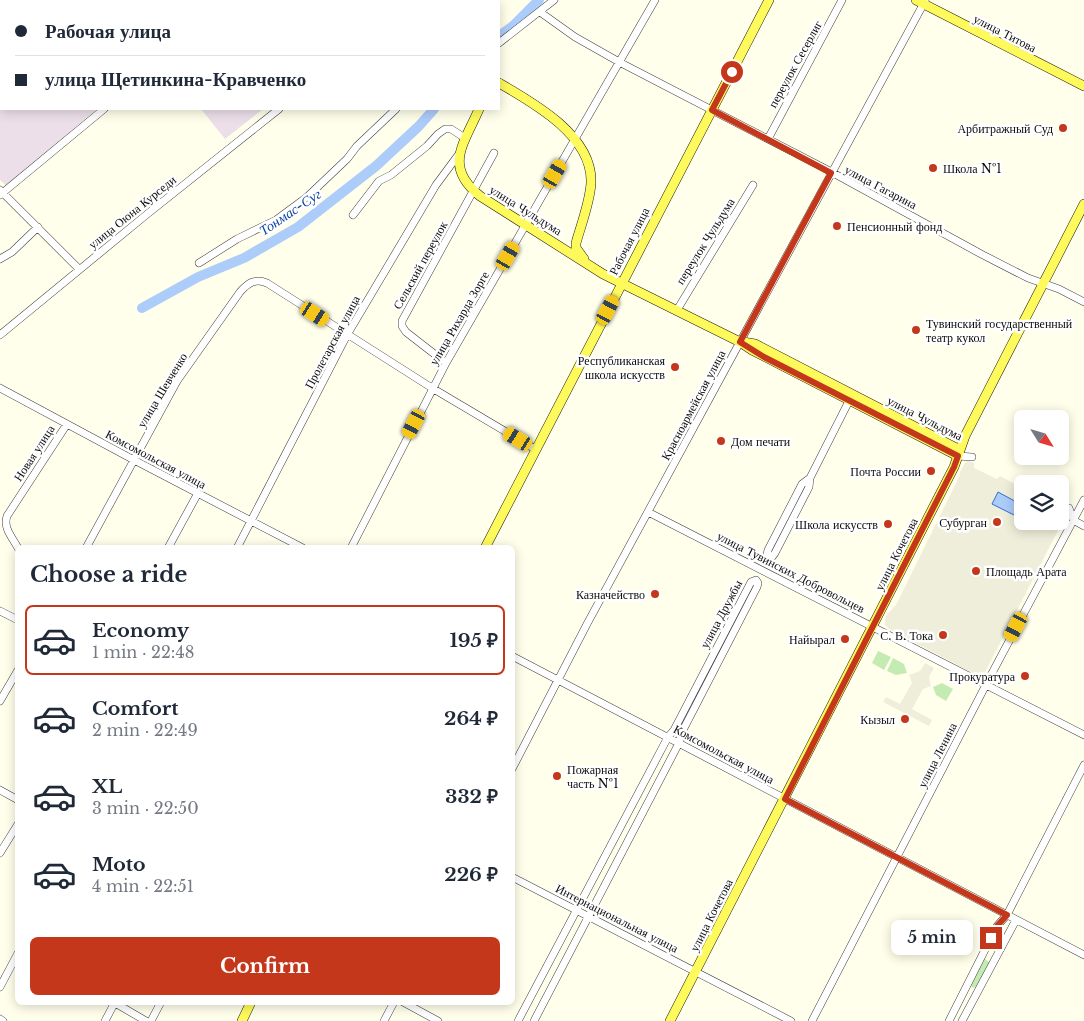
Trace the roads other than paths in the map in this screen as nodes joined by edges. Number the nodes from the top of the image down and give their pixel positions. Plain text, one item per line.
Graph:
1 (554, 0) edge
2 (655, 0) edge
3 (769, 0) edge
4 (842, 0) edge
5 (921, 1) edge
6 (540, 12) junction
7 (500, 42) edge
8 (621, 63) junction
9 (500, 86) edge
10 (1084, 86) edge
11 (103, 110) edge
12 (278, 110) edge
13 (395, 110) edge
14 (480, 110) edge
15 (712, 110) junction
16 (465, 138) junction
17 (575, 139) junction
18 (768, 139) junction
19 (458, 154) junction
20 (494, 154) dead end
21 (831, 173) junction
22 (753, 184) dead end
23 (473, 191) junction
24 (1, 192) edge
25 (1084, 204) edge
26 (353, 215) dead end
27 (526, 225) junction
28 (38, 227) junction
29 (576, 243) junction
30 (564, 248) junction
31 (0, 258) edge
32 (200, 263) dead end
33 (591, 266) junction
34 (78, 270) junction
35 (622, 283) junction
36 (1044, 283) junction
37 (1084, 302) edge
38 (677, 310) junction
39 (0, 335) edge
40 (348, 335) junction
41 (740, 342) junction
42 (446, 363) junction
43 (0, 388) edge
44 (432, 388) junction
45 (851, 398) junction
46 (67, 424) junction
47 (535, 449) junction
48 (959, 453) junction
49 (134, 460) junction
50 (810, 478) junction
51 (198, 494) junction
52 (1084, 500) edge
53 (648, 512) junction
54 (1081, 512) edge
55 (1073, 520) junction
56 (251, 521) junction
57 (1084, 526) edge
58 (16, 545) edge
59 (88, 545) edge
60 (170, 545) edge
61 (238, 545) edge
62 (297, 545) edge
63 (353, 545) edge
64 (487, 545) edge
65 (0, 611) edge
66 (15, 618) edge
67 (732, 627) junction
68 (872, 627) junction
69 (515, 658) edge
70 (15, 675) edge
71 (558, 680) junction
72 (986, 685) junction
73 (1, 698) edge
74 (1084, 735) edge
75 (668, 737) junction
76 (679, 743) junction
77 (515, 764) edge
78 (1084, 765) edge
79 (0, 790) edge
80 (15, 798) edge
81 (785, 799) junction
82 (15, 829) edge
83 (615, 840) junction
84 (626, 846) junction
85 (0, 853) edge
86 (897, 858) junction
87 (515, 878) edge
88 (578, 910) junction
89 (1007, 915) junction
90 (589, 916) junction
91 (1016, 920) junction
92 (991, 938) junction
93 (1004, 944) junction
94 (983, 954) junction
95 (1084, 955) edge
96 (15, 959) edge
97 (996, 960) junction
98 (696, 972) junction
99 (0, 987) edge
100 (965, 988) junction
101 (976, 994) junction
102 (114, 1005) edge
103 (118, 1005) edge
104 (159, 1005) edge
105 (250, 1005) edge
106 (392, 1005) edge
107 (408, 1005) edge
108 (106, 1021) edge
109 (146, 1021) edge
110 (151, 1021) edge
111 (242, 1021) edge
112 (384, 1021) edge
113 (438, 1021) edge
114 (518, 1021) edge
115 (534, 1021) edge
116 (670, 1021) edge
117 (791, 1021) edge
118 (812, 1021) edge
119 (949, 1021) edge
120 (962, 1021) edge

1 - 6 street
2 - 8 street, улица Рихарда Зорге
3 - 15 main road, Рабочая улица
4 - 18 street, переулок Сесерлиг
5 - 10 main road, улица Титова
5 - 21 street, Красноармейская улица
6 - 7 street
6 - 8 street, улица Гагарина
8 - 15 street, улица Гагарина
8 - 17 street, улица Рихарда Зорге
9 - 17 main road, улица Чульдума
11 - 24 street
12 - 34 street, улица Оюна Курседи
13 - 32 street
14 - 16 main road
15 - 18 street, улица Гагарина
15 - 35 main road, Рабочая улица
16 - 19 main road
16 - 26 street
17 - 27 street, улица Рихарда Зорге
17 - 29 main road, улица Чульдума
18 - 21 street, улица Гагарина
19 - 23 main road, улица Чульдума
19 - 40 street, Пролетарская улица
20 - 23 street, Сельский переулок
21 - 36 street, улица Гагарина
21 - 41 street, Красноармейская улица
22 - 38 street, переулок Чульдума
23 - 27 main road, улица Чульдума
23 - 42 street, Сельский переулок
24 - 28 street
25 - 36 main road, улица Кочетова
27 - 30 main road, улица Чульдума
27 - 42 street, улица Рихарда Зорге
28 - 31 street
28 - 34 street
29 - 30 main road
29 - 33 main road, улица Чульдума
30 - 33 main road, улица Чульдума
33 - 35 main road, улица Чульдума
34 - 39 street, улица Оюна Курседи
35 - 38 main road, улица Чульдума
35 - 47 main road, Рабочая улица
36 - 37 street, улица Гагарина
36 - 48 main road, улица Кочетова
38 - 41 main road, улица Чульдума
40 - 44 street
40 - 49 street, улица Шевченко
40 - 56 street, Пролетарская улица
41 - 45 main road, улица Чульдума
41 - 53 street, Красноармейская улица
42 - 44 street, улица Рихарда Зорге
43 - 46 street, Комсомольская улица
44 - 47 street
44 - 63 street, улица Рихарда Зорге
45 - 48 main road, улица Чульдума
45 - 50 street
46 - 49 street, Комсомольская улица
46 - 58 street, Новая улица
47 - 64 main road, Рабочая улица
48 - 68 main road, улица Кочетова
49 - 51 street, Комсомольская улица
49 - 59 street, улица Шевченко
50 - 50 street
51 - 56 street, Комсомольская улица
51 - 60 street
52 - 54 street, улица Ленина
53 - 68 street, улица Тувинских Добровольцев
53 - 71 street, Красноармейская улица
54 - 55 street, улица Ленина
55 - 57 street
55 - 72 street, улица Ленина
56 - 61 street, Пролетарская улица
56 - 62 street, Комсомольская улица
65 - 66 street
67 - 67 street, улица Дружбы
67 - 75 street, улица Дружбы
67 - 76 street, улица Дружбы
68 - 72 street, улица Тувинских Добровольцев
68 - 81 main road, улица Кочетова
69 - 71 street, Комсомольская улица
70 - 73 street
71 - 75 street, Комсомольская улица
71 - 77 street, Красноармейская улица
72 - 74 street, улица Тувинских Добровольцев
72 - 86 street, улица Ленина
75 - 76 street, Комсомольская улица
75 - 83 street, улица Дружбы
76 - 81 street, Комсомольская улица
76 - 84 street, улица Дружбы
78 - 89 street
79 - 80 street
81 - 86 street, Комсомольская улица
81 - 98 main road, улица Кочетова
82 - 85 street
83 - 84 street
83 - 88 street, улица Дружбы
84 - 90 street, улица Дружбы
86 - 89 street, Комсомольская улица
86 - 118 street, улица Ленина
87 - 88 street, Интернациональная улица
88 - 90 street, Интернациональная улица
88 - 114 street, улица Дружбы
89 - 91 street, Комсомольская улица
89 - 92 street
90 - 98 street, Интернациональная улица
90 - 115 street, улица Дружбы
91 - 93 street
91 - 95 street, Комсомольская улица
92 - 93 street
92 - 94 street
93 - 97 street
94 - 97 street
94 - 100 street
96 - 99 street
97 - 101 street
98 - 116 main road, улица Кочетова
98 - 117 street, Интернациональная улица
100 - 101 street
100 - 119 street
101 - 120 street
102 - 108 street
103 - 109 street
104 - 110 street
105 - 111 main road
106 - 112 street
107 - 113 street

